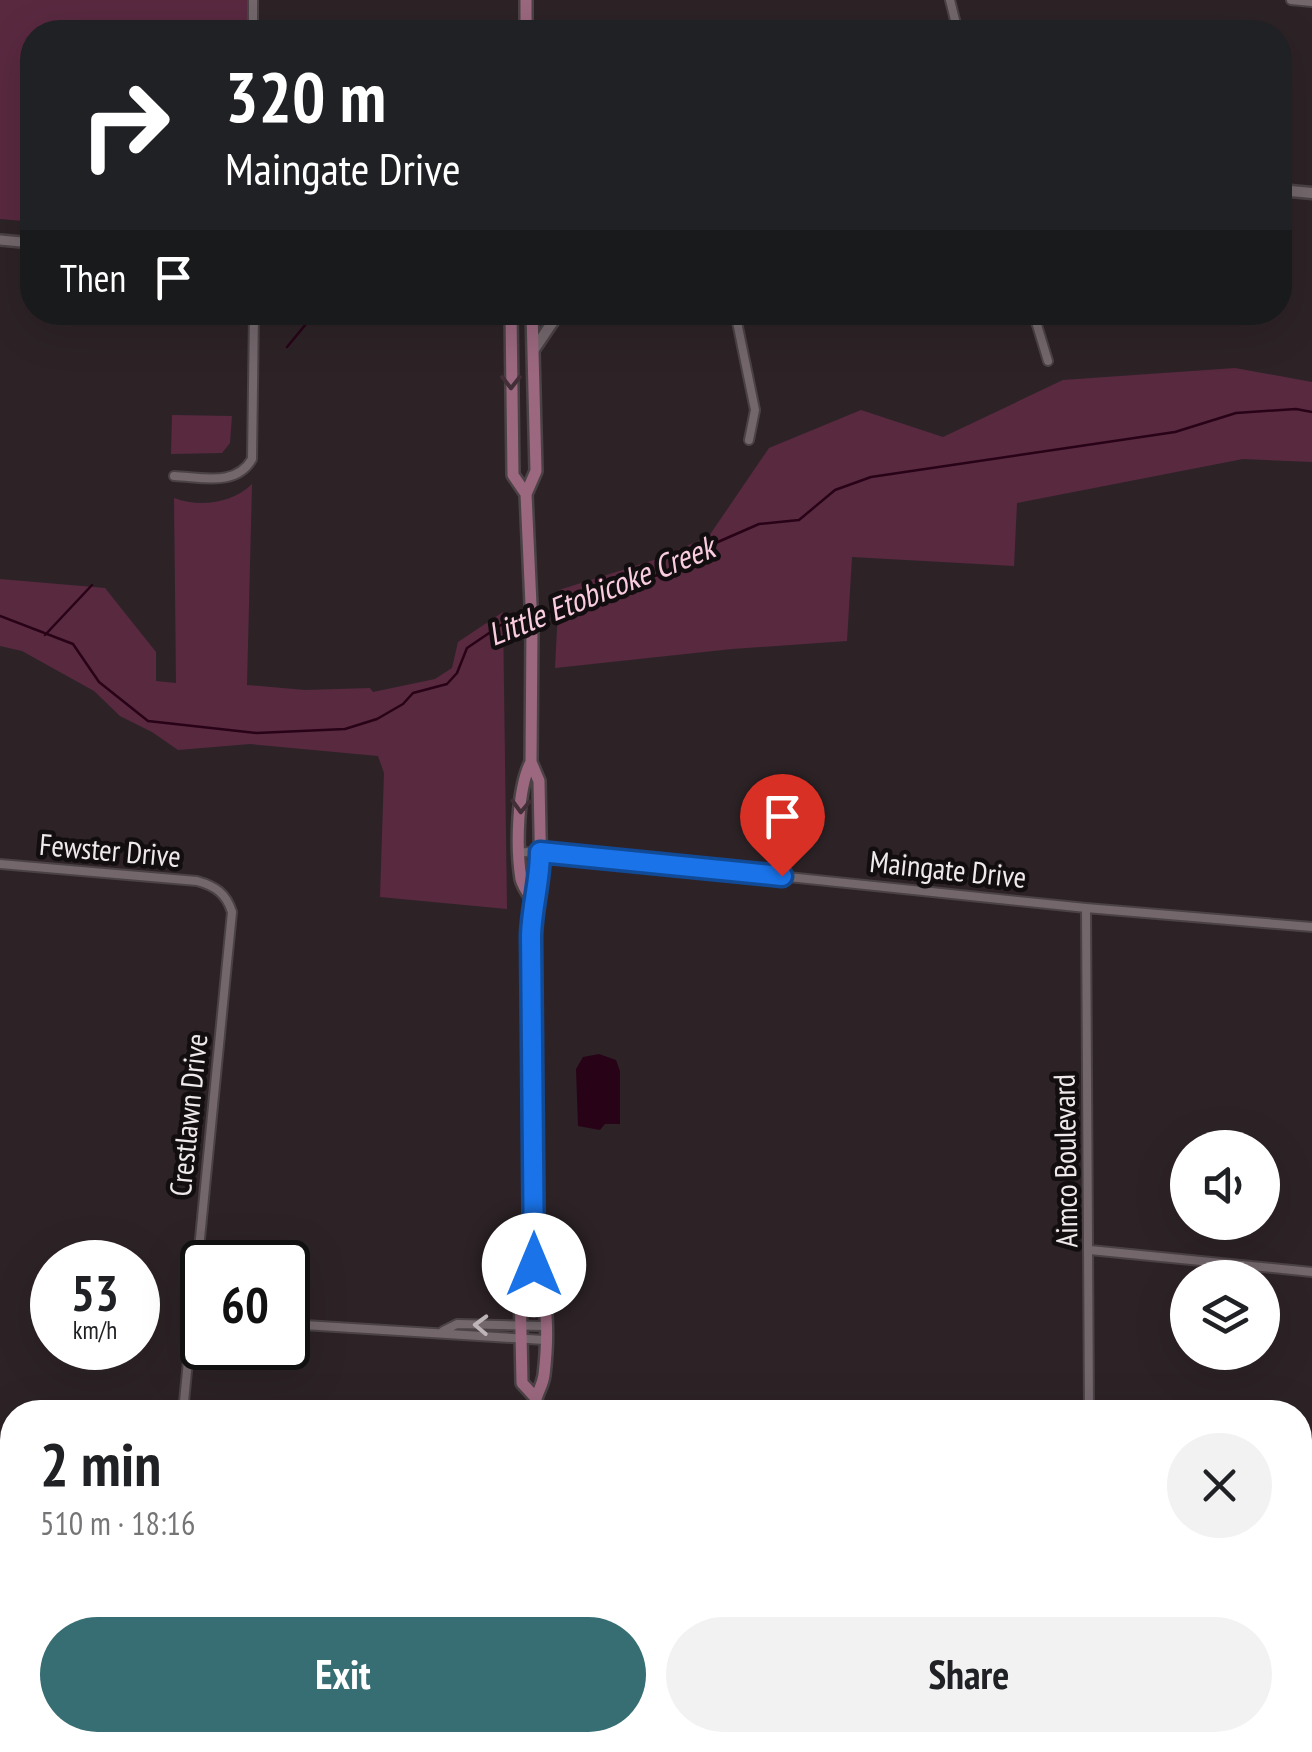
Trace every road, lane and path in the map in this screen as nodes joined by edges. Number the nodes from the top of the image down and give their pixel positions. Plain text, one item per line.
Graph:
1 (1291, 0) edge
2 (1312, 2) edge
3 (254, 325) edge
4 (512, 325) edge
5 (532, 325) edge
6 (551, 325) edge
7 (738, 325) edge
8 (1037, 325) edge
9 (533, 352) junction
10 (1048, 360) dead end
11 (749, 440) dead end
12 (174, 476) dead end
13 (526, 494) junction
14 (531, 762) junction
15 (520, 852) junction
16 (540, 852) junction
17 (0, 864) edge
18 (215, 886) joint
19 (532, 899) junction
20 (1086, 908) junction
21 (1312, 927) edge
22 (200, 1240) edge
23 (1090, 1250) junction
24 (534, 1265) junction
25 (1312, 1272) edge
26 (310, 1325) edge
27 (520, 1332) junction
28 (544, 1333) junction
29 (187, 1370) edge
30 (534, 1396) junction
31 (183, 1400) edge
32 (534, 1400) edge
33 (1089, 1400) edge

1 - 2 street
3 - 12 street
4 -> 13 main road
5 - 9 main road
6 - 9 main road
7 - 11 street
8 - 10 street
9 - 13 main road
13 - 14 main road
14 -> 15 main road
14 - 16 main road
15 - 16 street, Maingate Drive
15 - 19 main road
16 - 19 main road
16 - 20 street, Maingate Drive
17 - 18 street, Fewster Drive
18 - 22 street, Crestlawn Drive
19 - 24 main road
20 - 21 street, Maingate Drive
20 - 23 street, Aimco Boulevard
23 - 25 street
23 - 33 street, Aimco Boulevard
24 - 27 main road
24 - 28 main road
26 - 27 street
27 - 28 street
27 - 30 main road
28 - 30 main road
29 - 31 street, Crestlawn Drive
30 - 32 main road

